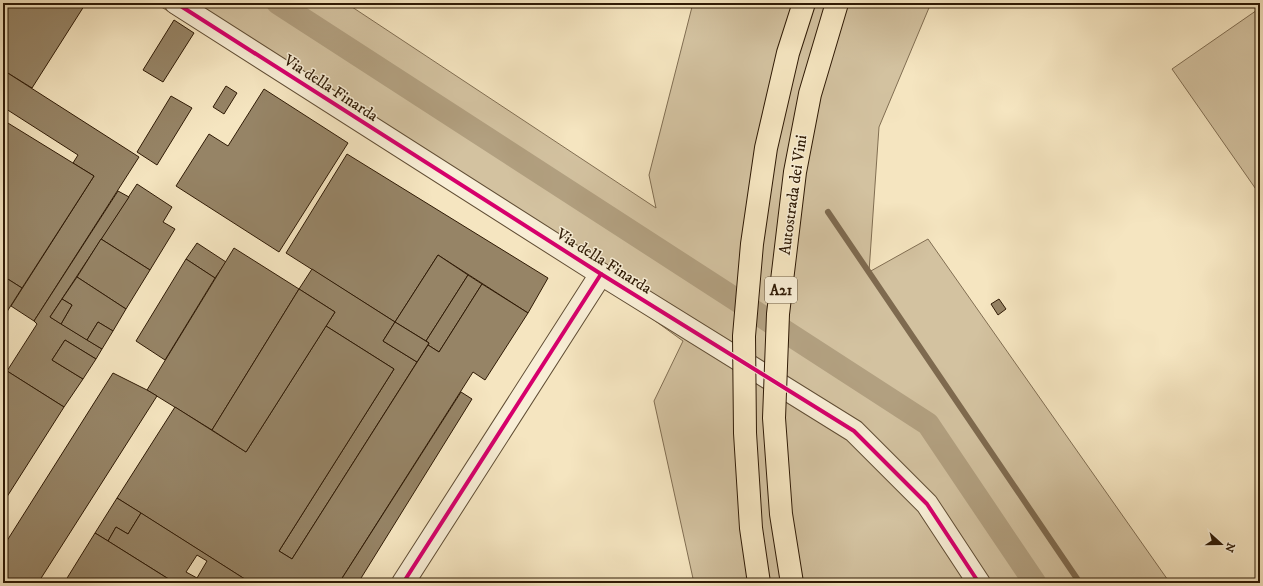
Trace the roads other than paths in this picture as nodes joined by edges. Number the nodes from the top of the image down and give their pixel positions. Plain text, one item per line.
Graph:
1 (176, 3) edge
2 (804, 3) edge
3 (838, 3) edge
4 (601, 274) junction
5 (403, 583) edge
6 (759, 583) edge
7 (792, 583) edge
8 (979, 583) edge

1 - 4 street, Via della Finarda
2 - 6 highway, Autostrada dei Vini / A21, bridge
3 - 7 highway, Autostrada dei Vini / A21, bridge
4 - 5 street
4 - 8 street, Via della Finarda

